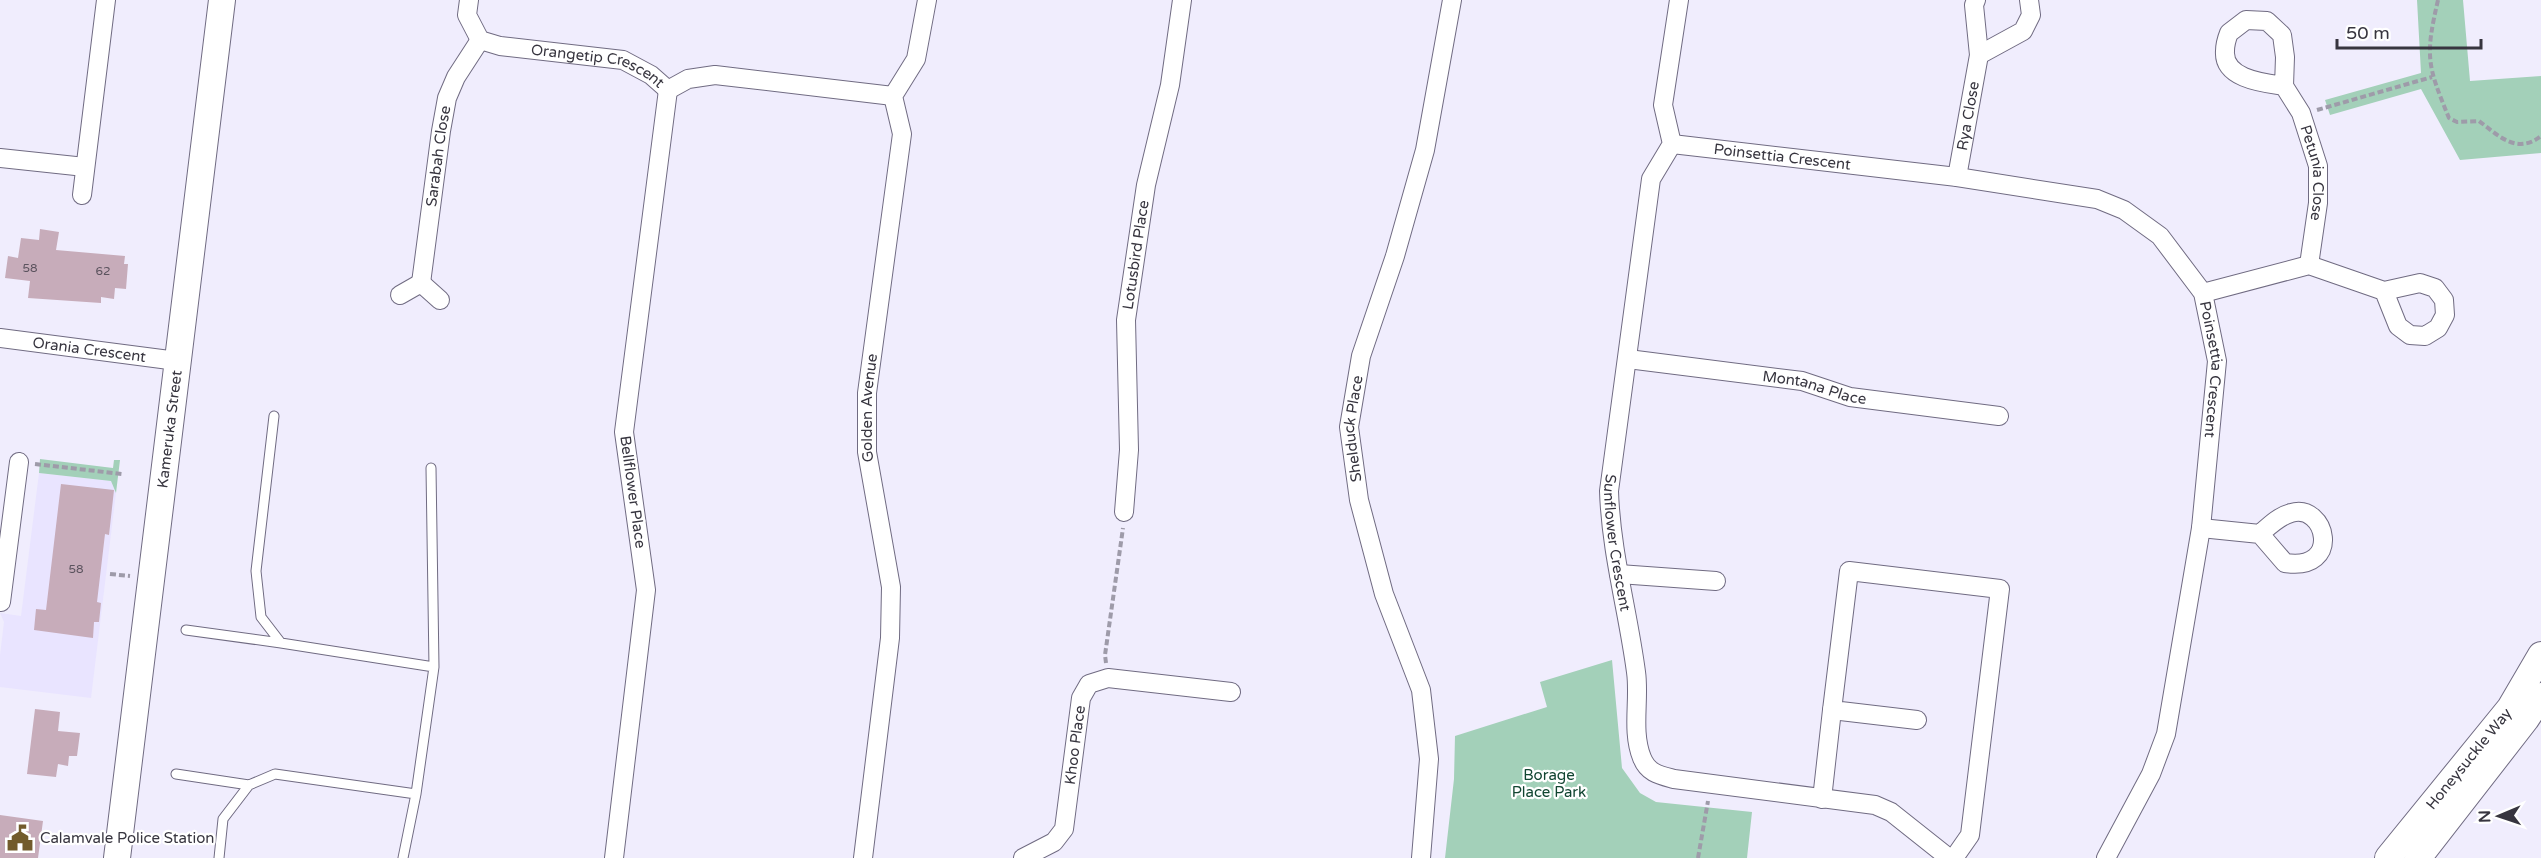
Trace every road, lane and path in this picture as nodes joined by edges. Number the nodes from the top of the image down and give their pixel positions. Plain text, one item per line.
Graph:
1 (106, 0) edge
2 (205, 0) edge
3 (222, 0) edge
4 (469, 0) edge
5 (927, 0) edge
6 (1182, 0) edge
7 (1452, 0) edge
8 (1679, 0) edge
9 (1976, 0) edge
10 (2029, 0) edge
11 (2438, 0) edge
12 (480, 40) junction
13 (1978, 55) junction
14 (2432, 77) junction
15 (2284, 86) dead end
16 (668, 90) junction
17 (893, 96) junction
18 (2301, 113) junction
19 (2541, 136) edge
20 (1672, 144) junction
21 (0, 158) edge
22 (85, 167) junction
23 (1957, 177) junction
24 (82, 195) dead end
25 (2309, 265) junction
26 (422, 283) junction
27 (2384, 291) dead end
28 (2203, 293) junction
29 (400, 295) dead end
30 (440, 300) dead end
31 (0, 338) edge
32 (1628, 359) junction
33 (169, 360) junction
34 (274, 416) dead end
35 (1999, 417) dead end
36 (19, 462) joint
37 (431, 468) dead end
38 (122, 474) dead end
39 (1124, 512) joint
40 (2200, 528) junction
41 (2260, 534) dead end
42 (3, 561) edge
43 (1619, 574) junction
44 (1716, 581) dead end
45 (1, 602) edge
46 (186, 630) dead end
47 (281, 643) junction
48 (2541, 655) edge
49 (434, 667) junction
50 (1108, 678) junction
51 (1231, 692) dead end
52 (2541, 696) edge
53 (1832, 710) junction
54 (2526, 718) edge
55 (1917, 720) dead end
56 (177, 774) dead end
57 (249, 785) junction
58 (416, 794) junction
59 (1822, 799) junction
60 (1708, 801) dead end
61 (100, 858) edge
62 (117, 858) edge
63 (219, 858) edge
64 (403, 858) edge
65 (614, 858) edge
66 (863, 858) edge
67 (1023, 858) edge
68 (1421, 858) edge
69 (1698, 858) edge
70 (1949, 858) edge
71 (1954, 858) edge
72 (2106, 858) edge
73 (2388, 858) edge
74 (2418, 858) edge

1 - 22 street
2 - 33 street, Kameruka Street
3 - 33 street, Kameruka Street
4 - 12 street
5 - 17 street
6 - 39 street, Lotusbird Place
7 - 68 street, Shelduck Place
8 - 20 street
9 - 13 street, Rya Close
10 - 13 street
11 - 14 path
12 - 16 street, Orangetip Crescent
12 - 26 street, Sarabah Close
13 - 23 street, Rya Close
14 - 18 path
14 - 19 path
15 - 18 street, Petunia Close
16 - 17 street, Orangetip Crescent
16 - 65 street, Bellflower Place
17 - 66 street, Golden Avenue
18 - 25 street, Petunia Close
20 - 23 street, Poinsettia Crescent
20 - 32 street, Sunflower Crescent
21 - 22 street
22 - 24 street
23 - 28 street, Poinsettia Crescent
25 - 27 street
25 - 28 street
26 - 29 street
26 - 30 street
28 - 40 street, Poinsettia Crescent
31 - 33 street, Orania Crescent
32 - 35 street, Montana Place
32 - 43 street, Sunflower Crescent
33 - 61 street, Kameruka Street
33 - 62 street, Kameruka Street
34 - 47 lane
36 - 38 path
36 - 42 street
37 - 49 lane
39 - 50 path
40 - 41 street
40 - 72 street, Poinsettia Crescent
42 - 45 street
43 - 44 street
43 - 59 street, Sunflower Crescent
46 - 47 lane
47 - 49 lane
48 - 54 street, Honeysuckle Way
49 - 58 lane
50 - 51 street
50 - 67 street, Khoo Place
52 - 54 street, Honeysuckle Way
53 - 55 street
53 - 59 street
53 - 71 street
54 - 73 street, Honeysuckle Way
54 - 74 street, Honeysuckle Way
56 - 57 lane
57 - 58 lane
57 - 63 lane
58 - 64 lane
59 - 70 street, Sunflower Crescent
60 - 69 path

